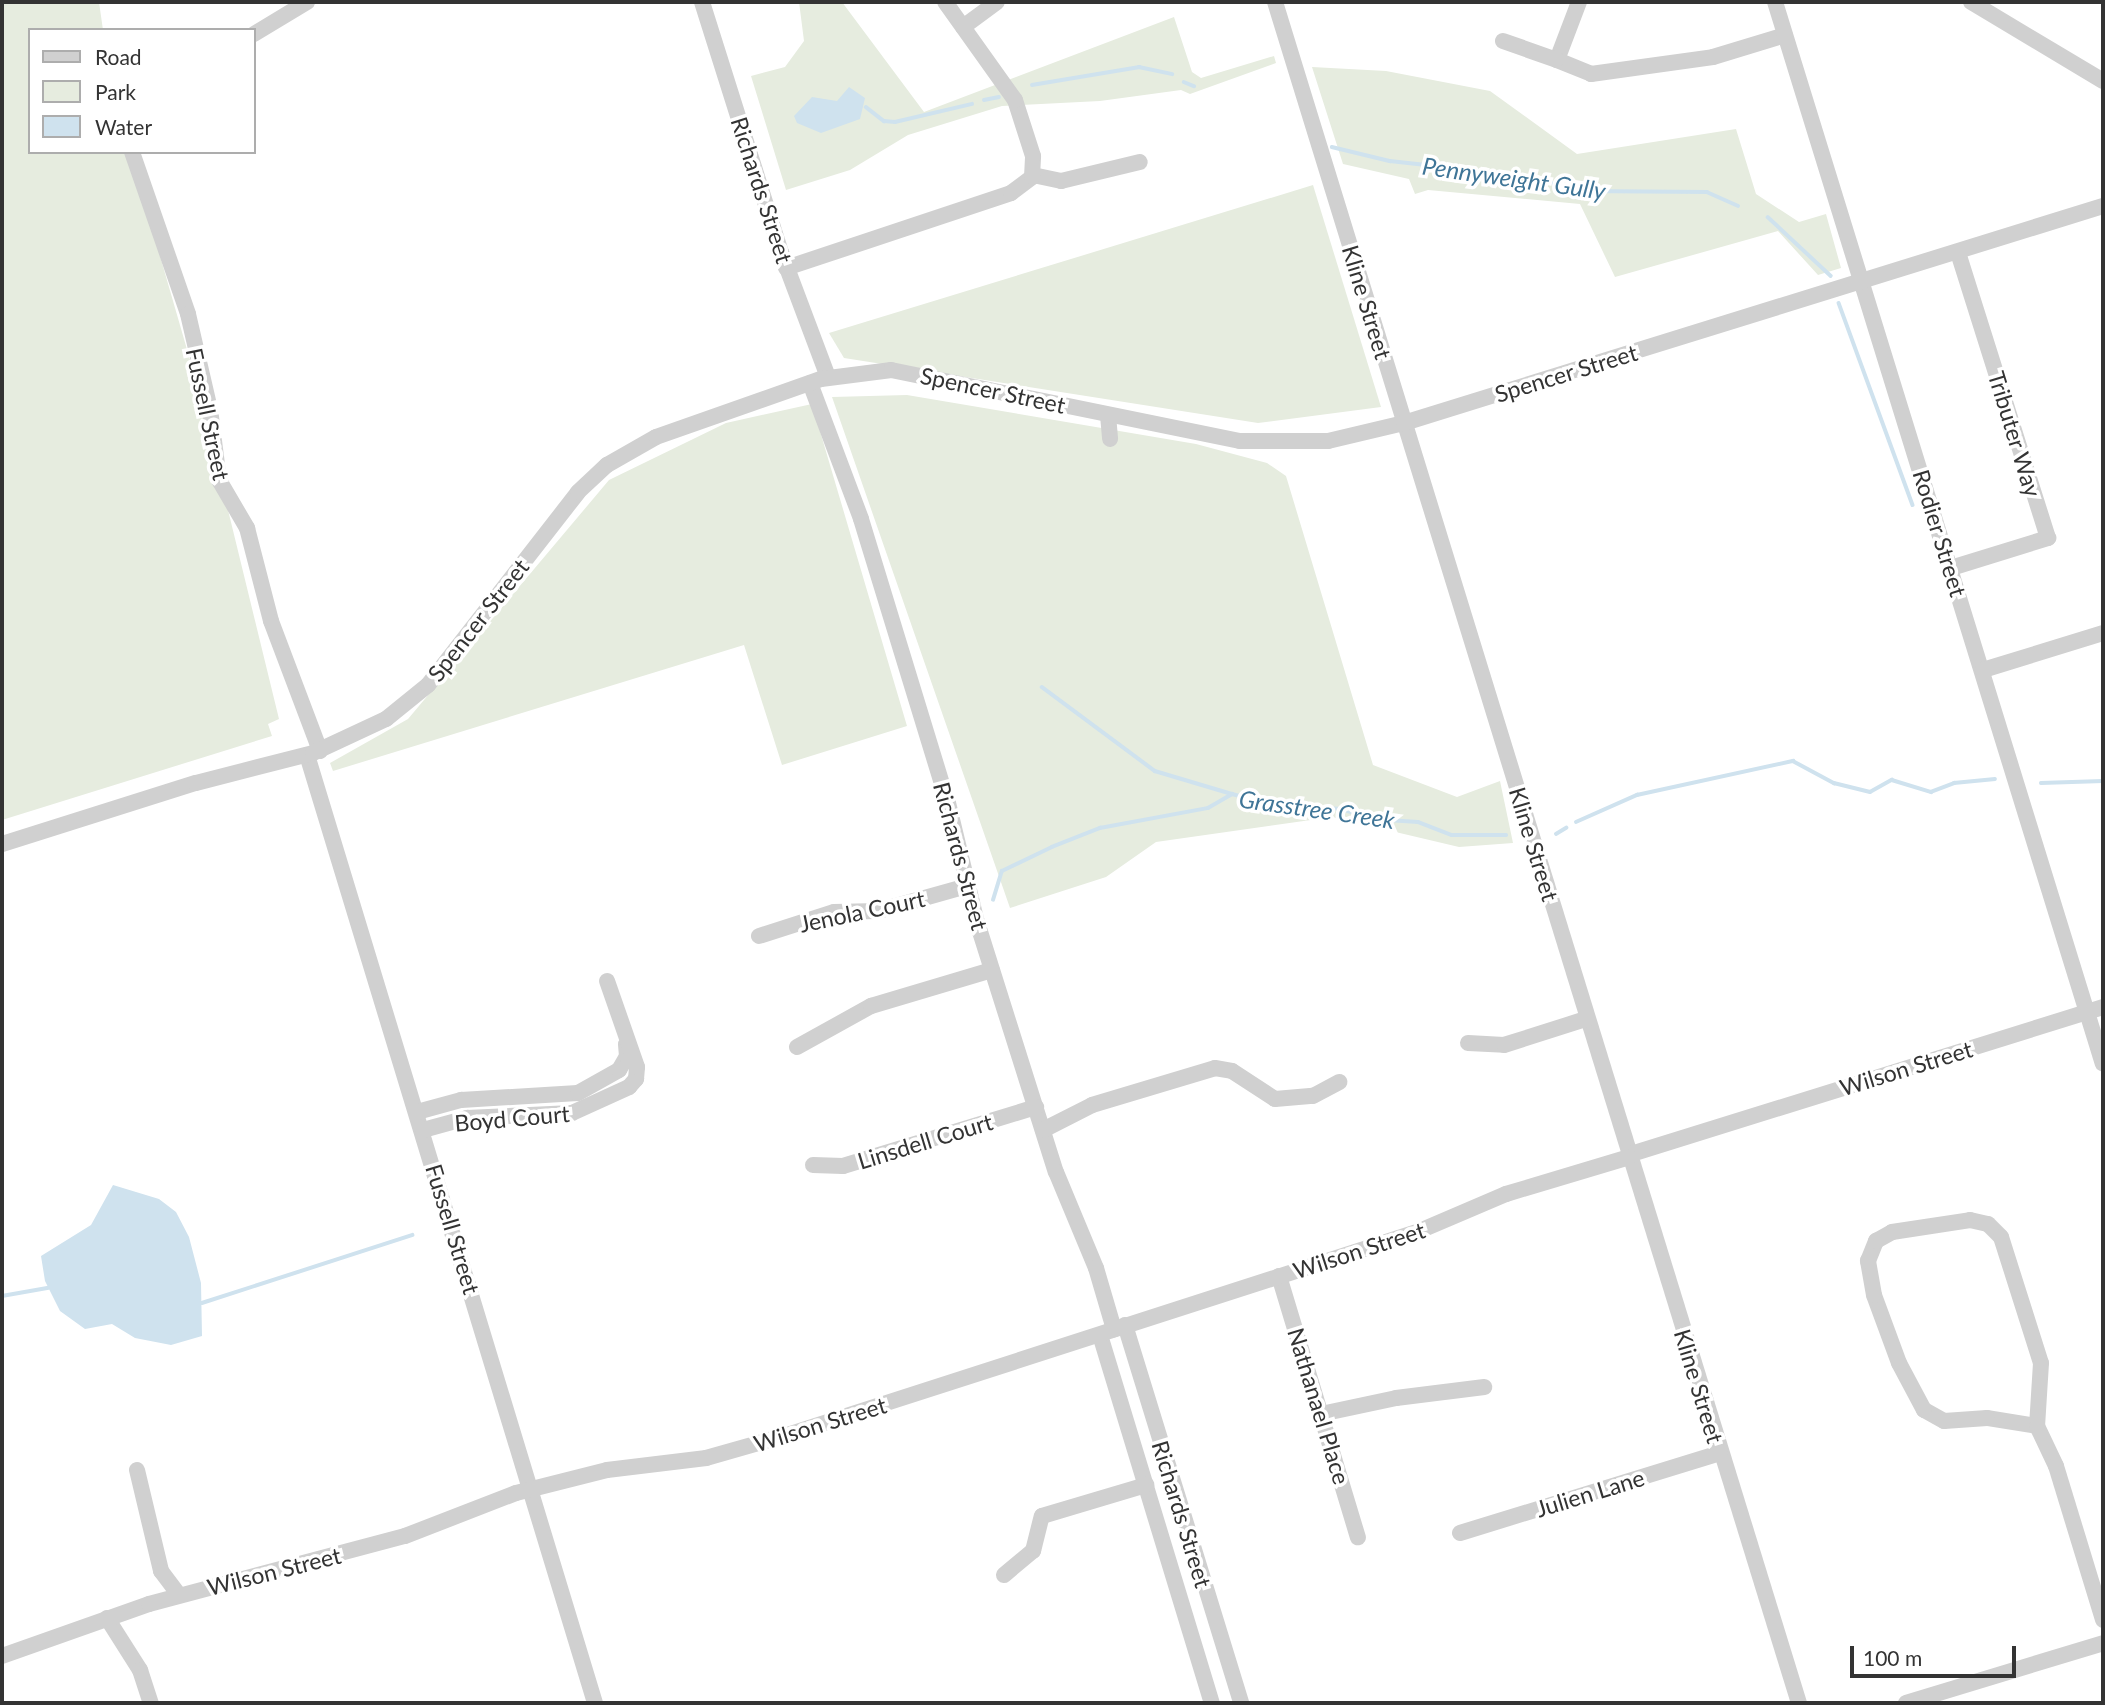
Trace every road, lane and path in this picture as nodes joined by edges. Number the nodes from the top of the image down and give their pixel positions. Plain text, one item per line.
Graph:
1 (307, 2) edge
2 (702, 2) edge
3 (945, 2) edge
4 (997, 2) edge
5 (1275, 2) edge
6 (1579, 2) edge
7 (1775, 2) edge
8 (1971, 2) edge
9 (963, 27) junction
10 (256, 33) edge
11 (1785, 35) junction
12 (1503, 41) dead end
13 (1557, 60) junction
14 (2103, 81) edge
15 (133, 154) edge
16 (1140, 162) dead end
17 (1033, 174) junction
18 (2103, 206) edge
19 (1958, 252) junction
20 (786, 268) junction
21 (1862, 281) junction
22 (828, 377) junction
23 (810, 383) junction
24 (1108, 415) junction
25 (1404, 423) junction
26 (1110, 439) dead end
27 (1951, 568) junction
28 (2103, 633) edge
29 (1983, 670) junction
30 (313, 753) junction
31 (2, 844) edge
32 (967, 886) junction
33 (759, 936) dead end
34 (992, 970) junction
35 (607, 981) dead end
36 (2103, 1007) edge
37 (2087, 1012) junction
38 (1586, 1019) junction
39 (626, 1041) junction
40 (1468, 1043) dead end
41 (797, 1047) dead end
42 (2103, 1064) edge
43 (1339, 1082) dead end
44 (1036, 1107) junction
45 (417, 1112) junction
46 (423, 1130) junction
47 (1043, 1130) junction
48 (1628, 1156) junction
49 (813, 1165) dead end
50 (1279, 1276) junction
51 (1113, 1330) junction
52 (1485, 1387) dead end
53 (1321, 1414) junction
54 (2037, 1426) junction
55 (1720, 1453) junction
56 (137, 1470) dead end
57 (1146, 1485) junction
58 (531, 1490) junction
59 (1460, 1533) dead end
60 (1358, 1537) dead end
61 (1004, 1575) dead end
62 (179, 1595) junction
63 (107, 1618) junction
64 (2103, 1620) edge
65 (2103, 1643) edge
66 (2, 1656) edge
67 (1793, 1695) edge
68 (151, 1703) edge
69 (595, 1703) edge
70 (1212, 1703) edge
71 (1241, 1703) edge
72 (1800, 1703) edge
73 (1906, 1703) edge

1 - 10 street
2 - 20 street, Richards Street
3 - 9 street
4 - 9 street
5 - 25 street, Kline Street
6 - 13 street
7 - 11 street, Rodier Street
8 - 14 street
9 - 17 street
11 - 13 street
11 - 21 street, Rodier Street
12 - 13 street
15 - 30 street, Fussell Street
16 - 17 street
17 - 20 street
18 - 19 street, Spencer Street
19 - 21 street, Spencer Street
19 - 27 street, Tributer Way
20 - 22 street, Richards Street
21 - 25 street, Spencer Street
21 - 27 street, Rodier Street
22 - 23 street, Spencer Street
22 - 24 street, Spencer Street
23 - 30 street, Spencer Street
23 - 32 street, Richards Street
24 - 25 street, Spencer Street
24 - 26 street
25 - 38 street, Kline Street
27 - 29 street, Rodier Street
28 - 29 street
29 - 37 street, Rodier Street
30 - 31 street, Spencer Street
30 - 45 street, Fussell Street
32 - 33 street, Jenola Court
32 - 34 street, Richards Street
34 - 41 street
34 - 44 street, Richards Street
35 - 39 street, Boyd Court
36 - 37 street, Wilson Street
37 - 42 street, Rodier Street
37 - 48 street, Wilson Street
38 - 40 street
38 - 48 street, Kline Street
39 - 45 street, Boyd Court
39 - 46 street, Boyd Court
43 - 47 street
44 - 47 street, Richards Street
44 - 49 street, Linsdell Court
45 - 46 street, Fussell Street
46 - 58 street, Fussell Street
47 - 51 street, Richards Street
48 - 50 street, Wilson Street
48 - 55 street, Kline Street
50 - 51 street, Wilson Street
50 - 53 street, Nathanael Place
51 - 57 street, Richards Street
51 - 58 street, Wilson Street
51 - 71 street, Richards Street
52 - 53 street
53 - 60 street, Nathanael Place
54 - 54 street
54 - 64 street
55 - 59 street, Julien Lane
55 - 67 street, Kline Street
56 - 62 street
57 - 61 street
57 - 70 street, Richards Street
58 - 62 street, Wilson Street
58 - 69 street, Fussell Street
62 - 63 street, Wilson Street
63 - 66 street, Wilson Street
63 - 68 street
65 - 73 street
67 - 72 street, Kline Street

